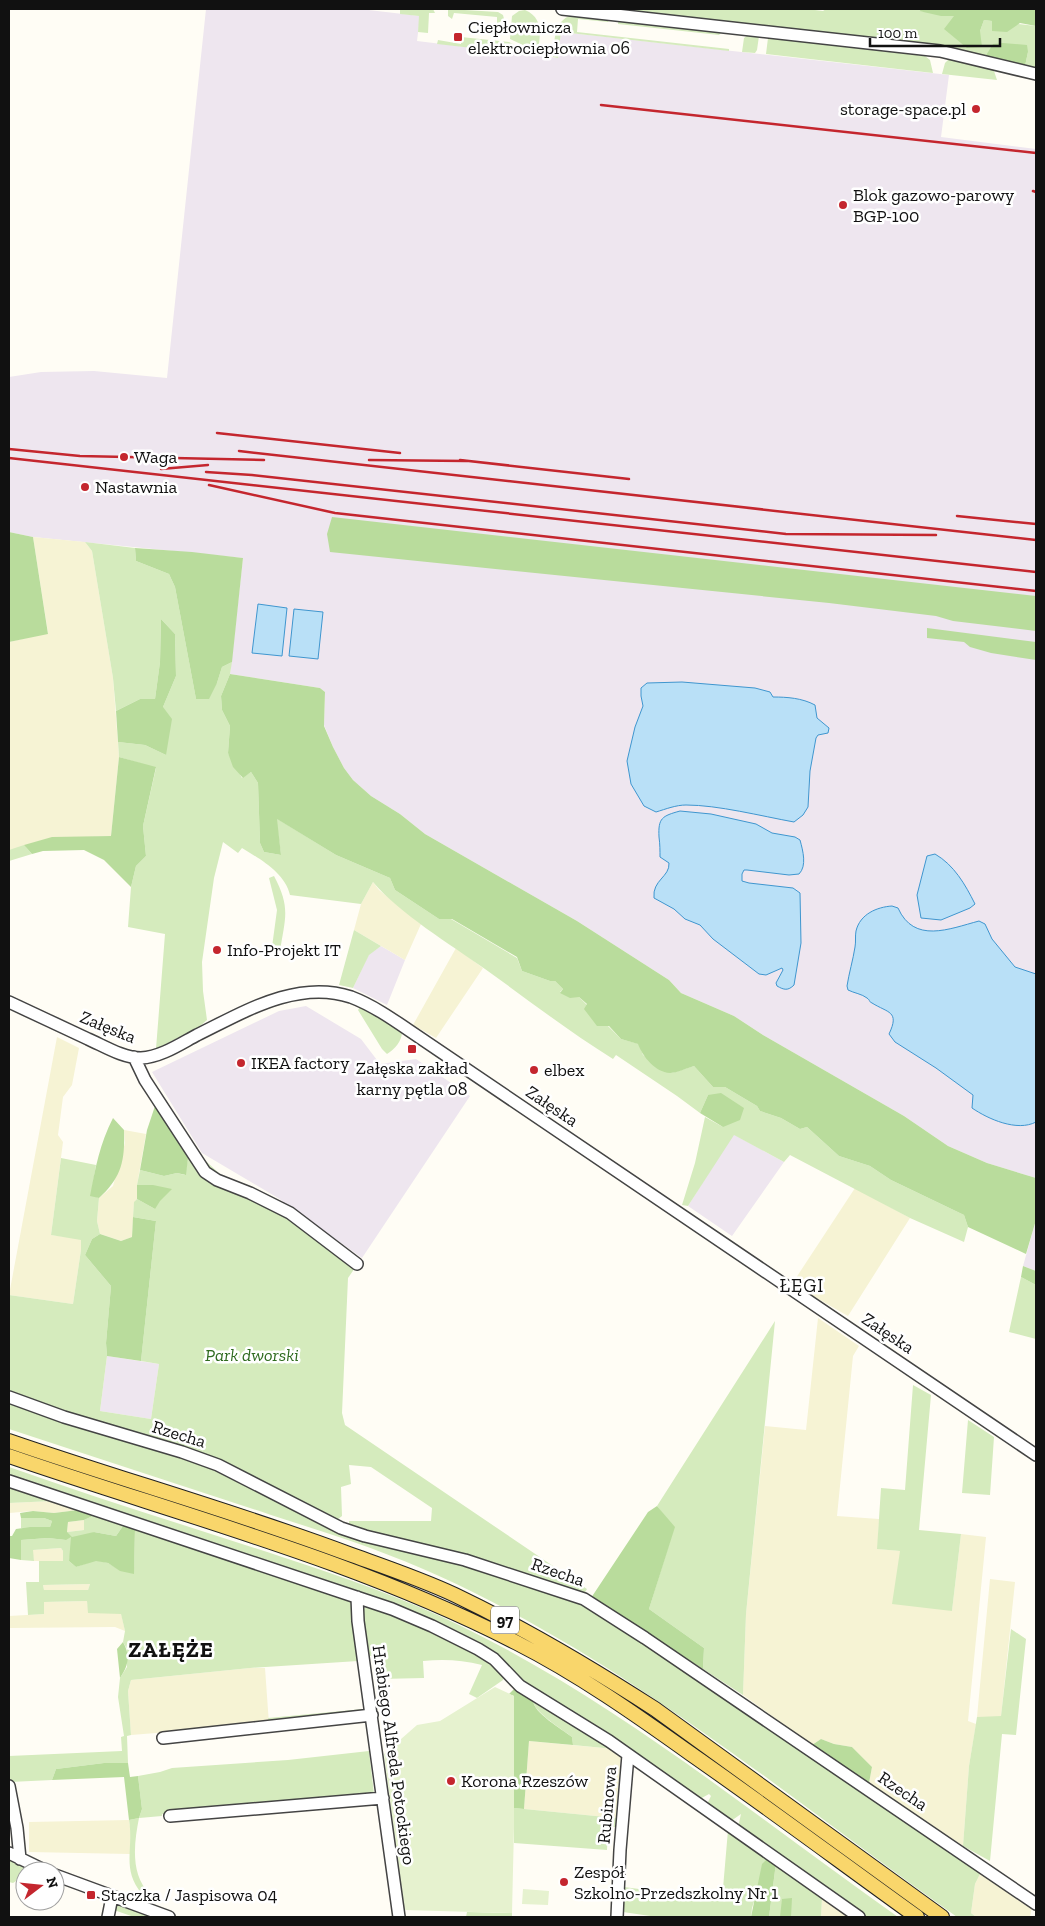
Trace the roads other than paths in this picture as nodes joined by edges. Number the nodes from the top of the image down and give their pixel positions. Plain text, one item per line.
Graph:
1 (562, 9) edge
2 (1036, 74) edge
3 (9, 1002) edge
4 (134, 1057) junction
5 (357, 1264) dead end
6 (9, 1397) edge
7 (9, 1441) edge
8 (1036, 1455) edge
9 (9, 1456) edge
10 (9, 1481) edge
11 (358, 1597) junction
12 (372, 1715) junction
13 (163, 1738) dead end
14 (628, 1755) junction
15 (9, 1786) edge
16 (382, 1798) junction
17 (170, 1816) dead end
18 (9, 1852) edge
19 (20, 1859) junction
20 (24, 1861) edge
21 (65, 1879) edge
22 (112, 1897) junction
23 (1036, 1904) edge
24 (108, 1917) edge
25 (169, 1917) edge
26 (399, 1917) edge
27 (618, 1917) edge
28 (859, 1917) edge
29 (917, 1917) edge
30 (942, 1917) edge

1 - 2 street
3 - 4 street, Załęska
4 - 5 street
4 - 8 street, Załęska
6 - 23 street, Rzecha
7 - 30 main road, 97
9 - 29 main road, 97
10 - 11 street
11 - 12 street, Hrabiego Alfreda Potockiego
11 - 14 street
12 - 13 street
12 - 16 street, Hrabiego Alfreda Potockiego
14 - 27 street, Rubinowa
14 - 28 street
15 - 19 street
16 - 17 street
16 - 26 street, Hrabiego Alfreda Potockiego
18 - 19 street
19 - 20 street
21 - 22 street
22 - 24 street
22 - 25 street

